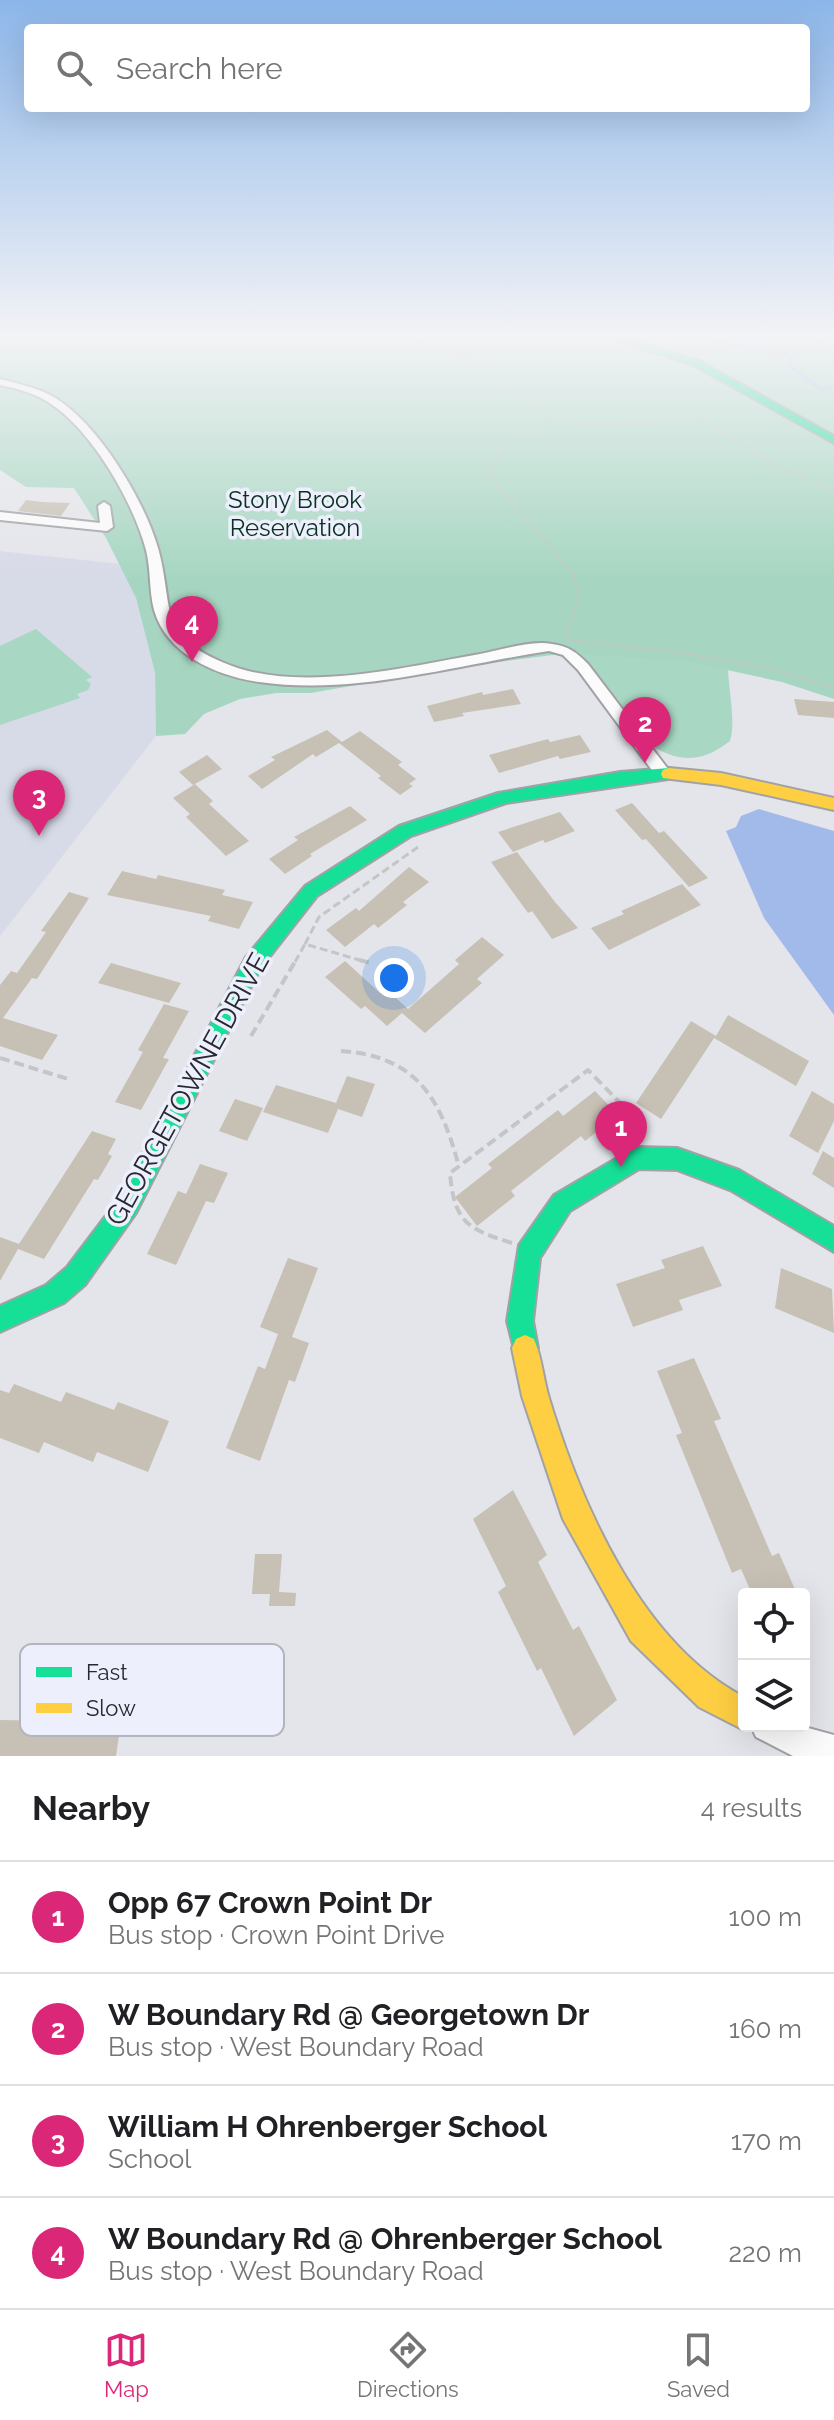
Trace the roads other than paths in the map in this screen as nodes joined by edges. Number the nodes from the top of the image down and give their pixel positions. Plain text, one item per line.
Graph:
1 (71, 416) edge
2 (791, 416) edge
3 (834, 440) edge
4 (104, 506) dead end
5 (0, 516) edge
6 (663, 773) junction
7 (834, 804) edge
8 (834, 1240) edge
9 (0, 1319) edge
10 (738, 1711) edge
11 (779, 1732) edge
12 (834, 1751) edge

1 - 6 street
2 - 3 street
4 - 5 street
6 - 7 street, GEORGETOWNE DRIVE
6 - 9 street, GEORGETOWNE DRIVE
8 - 10 street
11 - 12 street

